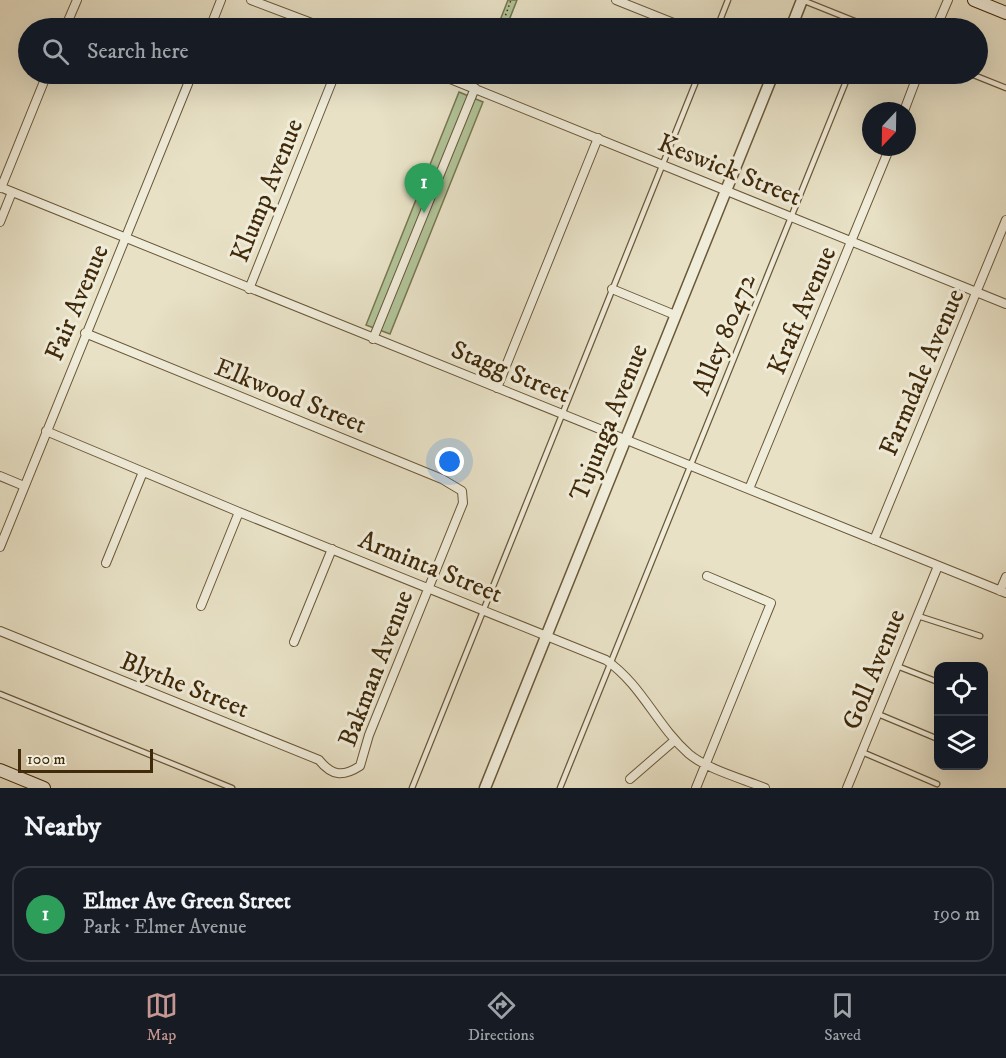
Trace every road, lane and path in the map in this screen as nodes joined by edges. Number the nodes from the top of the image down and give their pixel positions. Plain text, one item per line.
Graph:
1 (77, 0) edge
2 (221, 0) edge
3 (251, 0) edge
4 (512, 0) edge
5 (616, 0) edge
6 (728, 0) edge
7 (948, 0) edge
8 (974, 0) edge
9 (798, 1) edge
10 (1006, 13) edge
11 (69, 18) edge
12 (214, 18) edge
13 (299, 18) edge
14 (505, 18) edge
15 (661, 18) edge
16 (721, 18) edge
17 (794, 18) edge
18 (843, 18) edge
19 (940, 18) edge
20 (988, 81) edge
21 (43, 84) edge
22 (188, 84) edge
23 (331, 84) edge
24 (464, 84) edge
25 (695, 84) edge
26 (769, 84) edge
27 (845, 84) edge
28 (914, 84) edge
29 (475, 88) junction
30 (1006, 88) edge
31 (907, 102) edge
32 (598, 138) junction
33 (886, 156) edge
34 (663, 165) junction
35 (0, 187) edge
36 (725, 190) junction
37 (12, 192) junction
38 (792, 217) junction
39 (1006, 220) edge
40 (0, 222) edge
41 (125, 239) junction
42 (852, 242) junction
43 (249, 289) junction
44 (612, 290) junction
45 (978, 292) junction
46 (1006, 304) edge
47 (675, 315) junction
48 (85, 333) junction
49 (373, 339) junction
50 (497, 388) junction
51 (563, 414) junction
52 (46, 431) junction
53 (626, 440) junction
54 (690, 465) junction
55 (143, 472) junction
56 (0, 476) edge
57 (24, 486) junction
58 (749, 489) junction
59 (460, 510) joint
60 (239, 512) junction
61 (874, 540) junction
62 (0, 547) edge
63 (332, 549) junction
64 (106, 562) dead end
65 (938, 566) junction
66 (707, 576) dead end
67 (1006, 577) edge
68 (428, 588) junction
69 (1003, 592) edge
70 (201, 606) dead end
71 (484, 610) junction
72 (918, 616) junction
73 (0, 631) edge
74 (545, 635) junction
75 (980, 636) dead end
76 (294, 642) dead end
77 (611, 664) junction
78 (897, 666) junction
79 (934, 680) edge
80 (0, 694) edge
81 (878, 714) junction
82 (934, 737) edge
83 (675, 740) junction
84 (862, 752) junction
85 (706, 764) junction
86 (0, 770) edge
87 (351, 771) joint
88 (630, 779) dead end
89 (937, 784) dead end
90 (44, 788) edge
91 (232, 788) edge
92 (412, 788) edge
93 (485, 788) edge
94 (560, 788) edge
95 (696, 788) edge
96 (765, 788) edge
97 (848, 788) edge

1 - 11 street
2 - 12 street
3 - 13 street
4 - 14 path
5 - 15 street
6 - 16 lane
7 - 19 street
8 - 10 main road
9 - 17 street
9 - 18 lane
20 - 30 lane
21 - 35 street
22 - 41 street, Fair Avenue
23 - 43 street, Klump Avenue
24 - 29 street, Keswick Street
25 - 34 lane
26 - 36 street, Tujunga Avenue
27 - 38 lane, Alley 80472
28 - 31 street
29 - 32 street, Keswick Street
29 - 49 street
32 - 34 street, Keswick Street
32 - 50 street
33 - 42 street, Kraft Avenue
34 - 36 street, Keswick Street
34 - 44 lane
35 - 37 street, Stagg Street
36 - 38 street, Keswick Street
36 - 47 street, Tujunga Avenue
37 - 40 street
37 - 41 street, Stagg Street
38 - 42 street, Keswick Street
38 - 54 lane, Alley 80472
39 - 45 street, Farmdale Avenue
41 - 43 street, Stagg Street
41 - 48 street, Fair Avenue
42 - 45 street, Keswick Street
42 - 58 street, Kraft Avenue
43 - 49 street, Stagg Street
44 - 47 street
44 - 51 lane
45 - 46 street, Keswick Street
45 - 61 street, Farmdale Avenue
47 - 53 street, Tujunga Avenue
48 - 52 street, Fair Avenue
48 - 59 street, Elkwood Street
49 - 50 street, Stagg Street
50 - 51 street, Stagg Street
51 - 53 street, Stagg Street
51 - 71 lane
52 - 55 street, Arminta Street
52 - 57 street, Fair Avenue
53 - 54 street, Stagg Street
53 - 74 street, Tujunga Avenue
54 - 58 street, Stagg Street
54 - 77 lane, Alley 80472
55 - 60 street, Arminta Street
55 - 64 street
56 - 57 street
57 - 62 street, Fair Avenue
58 - 61 street, Stagg Street
59 - 68 street, Bakman Avenue
60 - 63 street, Arminta Street
60 - 70 street
61 - 65 street, Stagg Street
63 - 68 street, Arminta Street
63 - 76 street
65 - 69 street, Stagg Street
65 - 72 street, Goll Avenue
66 - 85 street
67 - 69 street
68 - 71 street, Arminta Street
68 - 87 street, Bakman Avenue
71 - 74 street, Arminta Street
71 - 92 lane
72 - 75 lane
72 - 78 street, Goll Avenue
73 - 87 street, Blythe Street
74 - 77 street, Arminta Street
74 - 93 street, Tujunga Avenue
77 - 83 street, Arminta Street
77 - 94 lane, Alley 80472
78 - 79 lane
78 - 81 street, Goll Avenue
80 - 91 lane
81 - 82 lane
81 - 84 street, Goll Avenue
83 - 85 street, Arminta Street
83 - 88 street
84 - 89 lane
84 - 97 street, Goll Avenue
85 - 95 street
85 - 96 street, Arminta Street
86 - 90 main road

